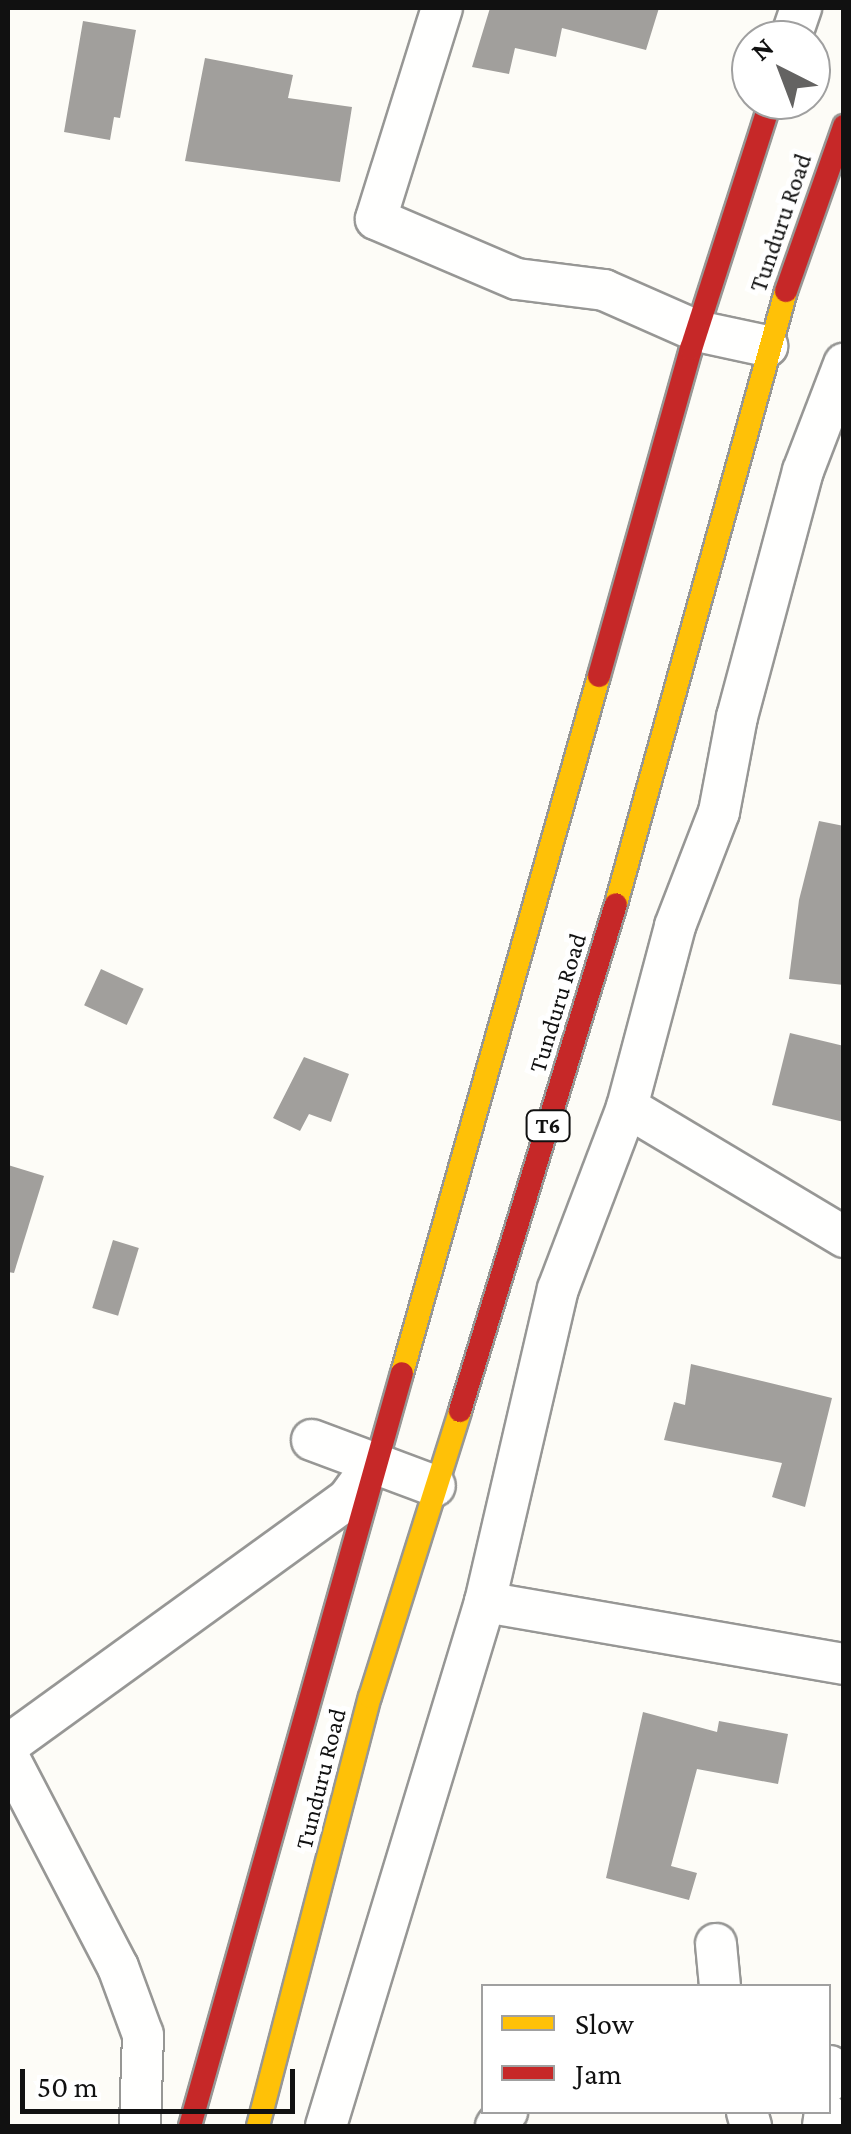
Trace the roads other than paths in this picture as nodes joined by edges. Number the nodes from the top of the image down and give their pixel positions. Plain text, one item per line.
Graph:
1 (442, 8) edge
2 (765, 120) edge
3 (844, 126) edge
4 (697, 331) junction
5 (767, 346) junction
6 (844, 364) edge
7 (627, 1107) junction
8 (844, 1237) edge
9 (312, 1440) dead end
10 (373, 1464) junction
11 (435, 1486) junction
12 (486, 1602) junction
13 (844, 1664) edge
14 (8, 1745) edge
15 (8, 1756) edge
16 (716, 1944) dead end
17 (720, 1984) edge
18 (140, 2126) edge
19 (190, 2126) edge
20 (258, 2126) edge
21 (326, 2126) edge

1 - 4 street
2 - 4 main road
3 - 5 main road, Tunduru Road / T6
4 - 5 street
4 - 10 main road
5 - 11 main road, Tunduru Road / T6
6 - 7 street
7 - 8 street
7 - 12 street
9 - 10 street
10 - 11 street
10 - 14 street
10 - 19 main road
11 - 20 main road, Tunduru Road / T6
12 - 13 street
12 - 21 street
15 - 18 street
16 - 17 street

